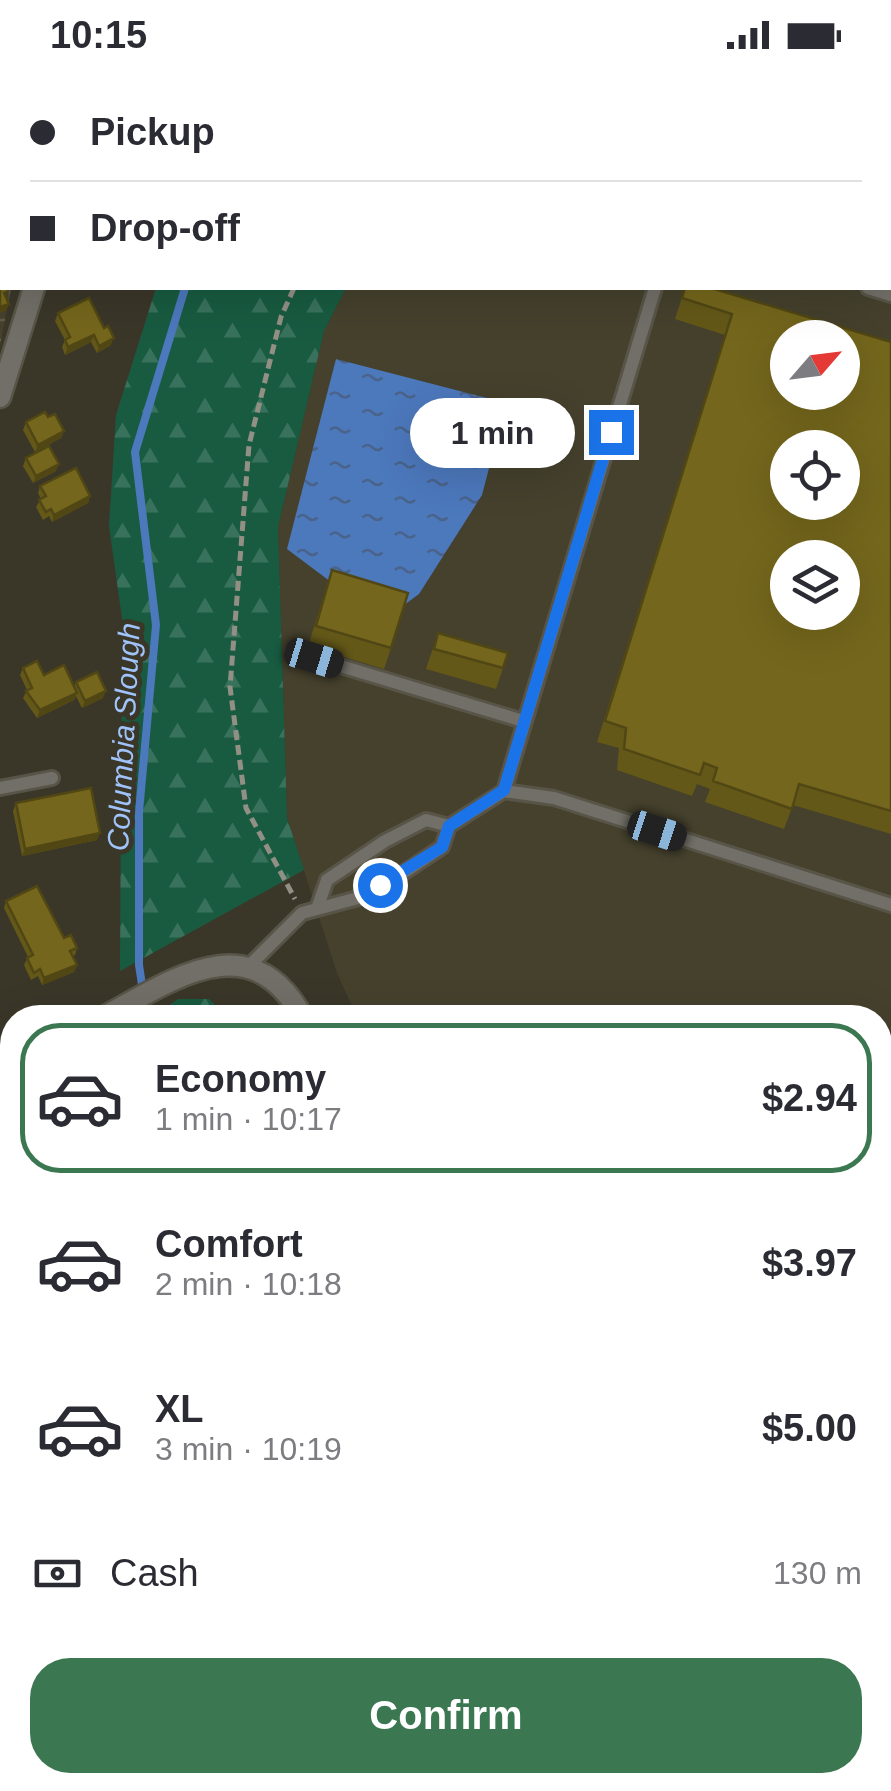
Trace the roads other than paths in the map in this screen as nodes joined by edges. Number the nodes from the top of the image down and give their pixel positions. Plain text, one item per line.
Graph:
1 (33, 290) edge
2 (654, 290) edge
3 (0, 397) edge
4 (314, 658) dead end
5 (523, 721) junction
6 (52, 778) dead end
7 (0, 788) edge
8 (504, 790) junction
9 (449, 826) junction
10 (891, 904) edge
11 (318, 906) junction
12 (247, 968) junction
13 (125, 1005) edge
14 (295, 1005) edge

1 - 3 street
2 - 5 lane
4 - 5 lane
5 - 8 lane
6 - 7 lane
8 - 9 lane
8 - 10 lane
9 - 11 lane
9 - 11 lane
11 - 12 lane
12 - 13 street
12 - 14 street

